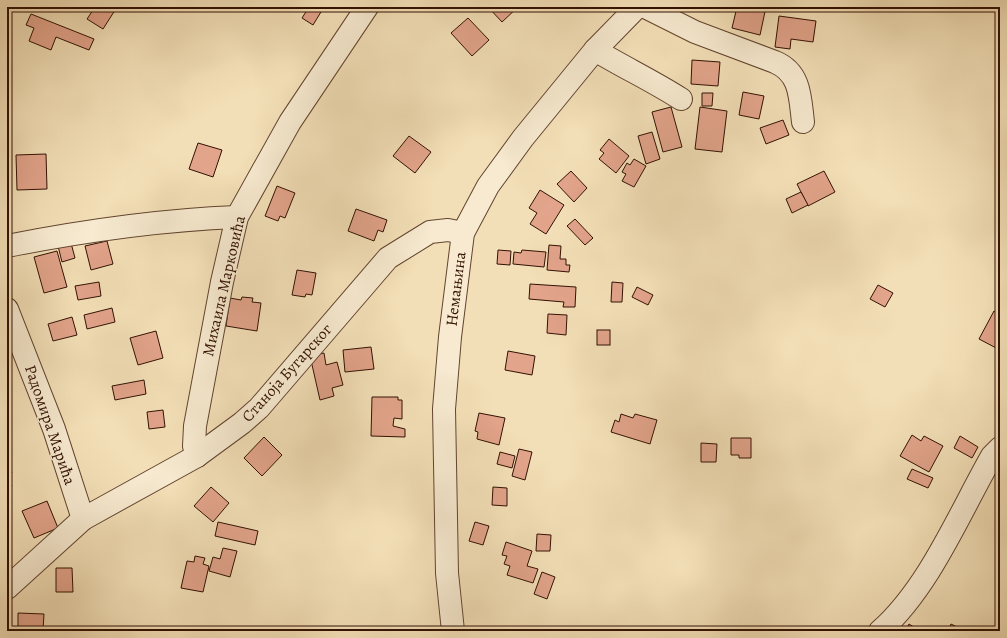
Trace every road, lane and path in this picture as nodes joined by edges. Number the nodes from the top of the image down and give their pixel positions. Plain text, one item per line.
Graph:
1 (367, 7) edge
2 (637, 7) edge
3 (645, 7) edge
4 (595, 50) junction
5 (681, 99) dead end
6 (803, 122) dead end
7 (237, 217) junction
8 (463, 233) junction
9 (7, 246) edge
10 (7, 309) edge
11 (1000, 448) edge
12 (197, 456) junction
13 (83, 519) junction
14 (7, 588) edge
15 (453, 631) edge
16 (880, 631) edge

1 - 7 street, Михаила Марковића
2 - 4 street, Немањина
3 - 6 street
4 - 5 street
4 - 8 street, Немањина
7 - 9 street
7 - 12 street, Михаила Марковића
8 - 12 street, Станоја Бугарског
8 - 15 street, Немањина
10 - 13 street, Радомира Марића
11 - 16 street
12 - 13 street, Станоја Бугарског
13 - 14 street, Станоја Бугарског

